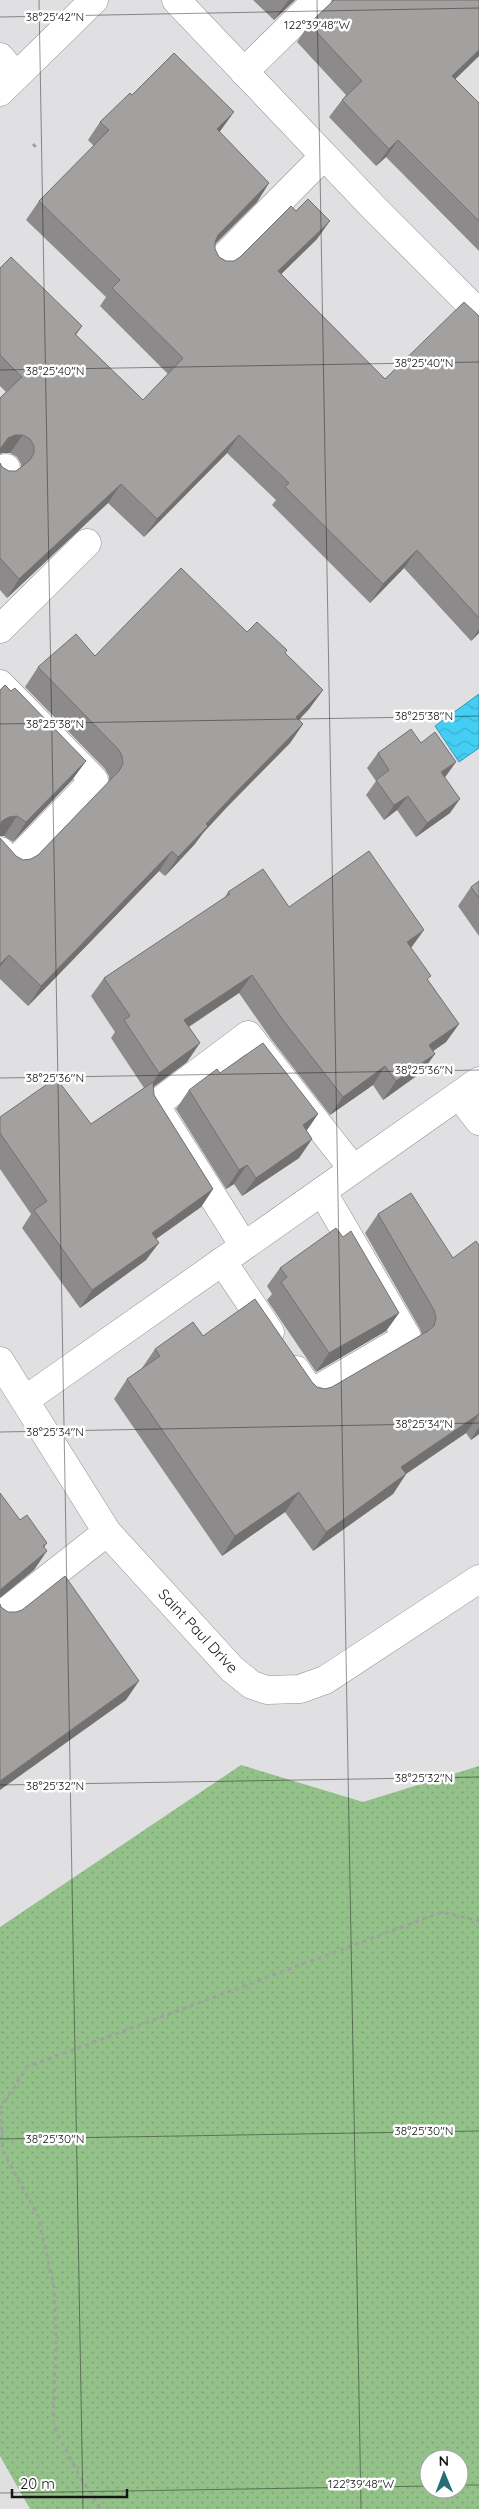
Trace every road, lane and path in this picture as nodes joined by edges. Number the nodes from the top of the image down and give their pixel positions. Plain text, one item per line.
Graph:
1 (94, 0) edge
2 (176, 0) edge
3 (317, 0) edge
4 (244, 72) junction
5 (5, 75) edge
6 (33, 144) dead end
7 (38, 149) dead end
8 (324, 156) junction
9 (217, 264) edge
10 (479, 314) edge
11 (87, 543) dead end
12 (0, 629) edge
13 (0, 684) edge
14 (0, 851) edge
15 (469, 1088) edge
16 (479, 1121) edge
17 (353, 1169) junction
18 (322, 1191) junction
19 (233, 1254) junction
20 (0, 1361) edge
21 (24, 1400) junction
22 (107, 1532) junction
23 (479, 1578) edge
24 (0, 1616) edge
25 (479, 1920) edge
26 (0, 2110) edge
27 (101, 2509) edge

1 - 5 street
2 - 4 street
3 - 4 street
4 - 8 street
6 - 7 path
8 - 9 street
8 - 10 street
11 - 12 street
13 - 14 street
15 - 16 street
15 - 17 street
17 - 18 street
17 - 19 street
18 - 19 street
18 - 19 street
19 - 21 street
20 - 21 street, Saint Paul Drive
21 - 22 street, Saint Paul Drive
22 - 23 street, Saint Paul Drive
22 - 24 street
25 - 26 path
26 - 27 path

